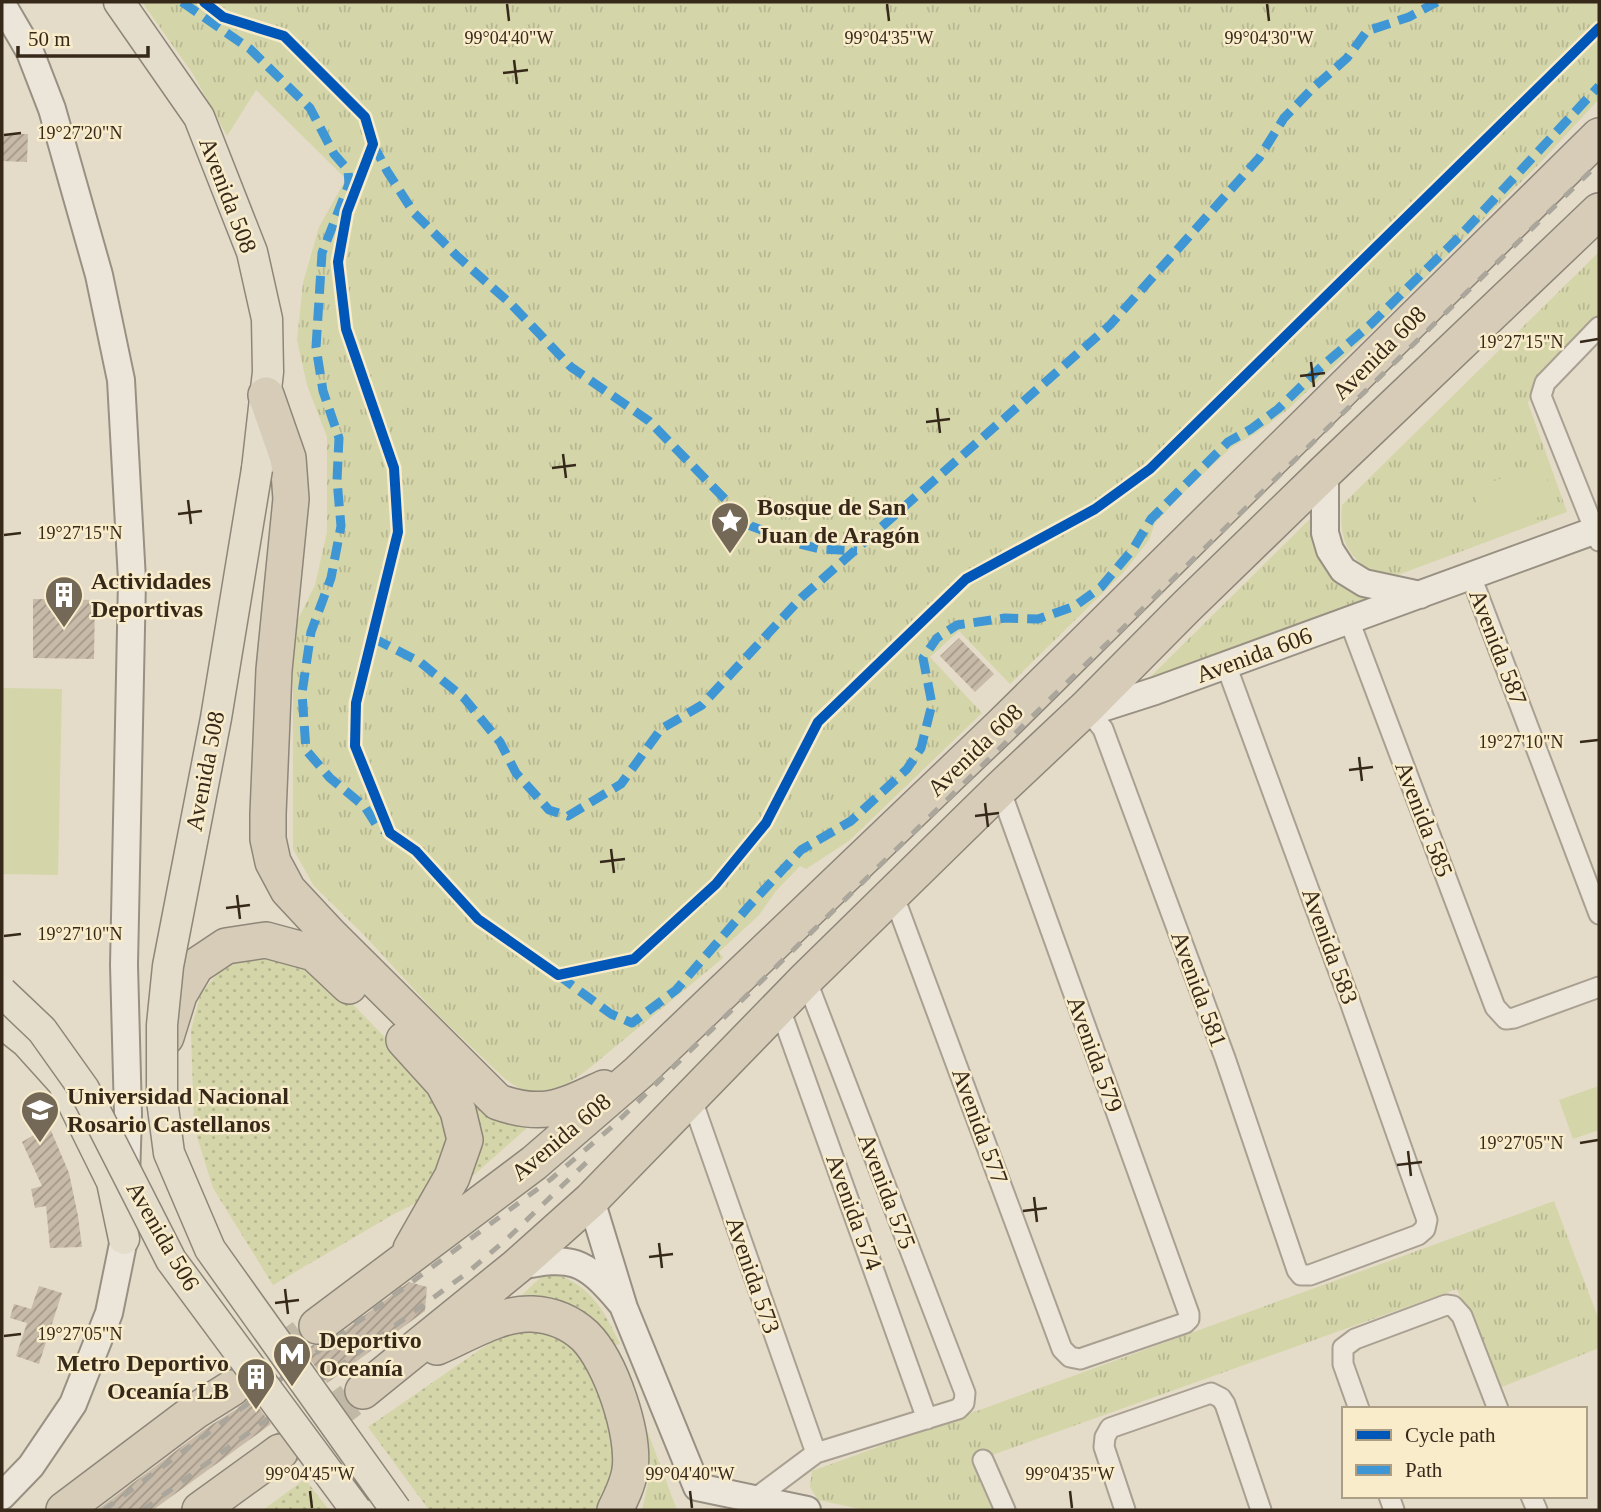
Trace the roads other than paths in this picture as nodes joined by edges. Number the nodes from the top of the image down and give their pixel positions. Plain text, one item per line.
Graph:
1 (119, 2) edge
2 (2, 4) edge
3 (1599, 136) edge
4 (1599, 211) edge
5 (1599, 327) edge
6 (266, 395) junction
7 (1325, 472) junction
8 (1598, 534) edge
9 (1471, 576) junction
10 (1420, 595) junction
11 (1349, 620) junction
12 (1226, 665) junction
13 (1086, 708) junction
14 (1000, 789) junction
15 (893, 894) junction
16 (1599, 914) edge
17 (806, 979) junction
18 (1599, 987) edge
19 (2, 992) edge
20 (779, 1006) junction
21 (2, 1023) edge
22 (162, 1051) junction
23 (639, 1072) junction
24 (691, 1097) junction
25 (591, 1200) junction
26 (124, 1240) junction
27 (403, 1262) junction
28 (516, 1267) junction
29 (1301, 1275) joint
30 (624, 1307) junction
31 (317, 1326) tunnel mouth
32 (1070, 1356) joint
33 (404, 1360) junction
34 (232, 1388) tunnel mouth
35 (363, 1391) tunnel mouth
36 (1358, 1407) edge
37 (1497, 1407) edge
38 (927, 1419) junction
39 (280, 1452) tunnel mouth
40 (816, 1454) junction
41 (983, 1460) dead end
42 (2, 1496) edge
43 (753, 1500) junction
44 (64, 1510) edge
45 (200, 1510) edge
46 (356, 1510) edge
47 (396, 1510) edge
48 (615, 1510) edge
49 (807, 1510) edge
50 (1004, 1510) edge
51 (1125, 1510) edge
52 (1261, 1510) edge

1 - 6 main road, Avenida 508
2 - 26 street
3 - 23 highway, Avenida 608
4 - 7 highway, Avenida 608
5 - 8 street
6 - 22 main road, Avenida 508, bridge
6 - 23 highway
7 - 10 street
7 - 13 highway, Avenida 608
8 - 9 street, Avenida 606
9 - 10 street, Avenida 606
9 - 16 street, Avenida 587
10 - 11 street, Avenida 606
11 - 12 street, Avenida 606
11 - 18 street, Avenida 585
12 - 13 street, Avenida 606
12 - 29 street, Avenida 583
13 - 14 highway, Avenida 608
13 - 29 street, Avenida 581
14 - 15 highway, Avenida 608
14 - 32 street, Avenida 579
15 - 17 highway, Avenida 608
15 - 32 street, Avenida 577
17 - 20 highway, Avenida 608
17 - 38 street, Avenida 575
19 - 46 main road, Avenida 506, bridge
20 - 24 highway, Avenida 608
20 - 38 street, Avenida 574
21 - 26 main road
22 - 27 highway, bridge
22 - 47 main road, Avenida 508, bridge
23 - 27 highway, Avenida 608
24 - 25 highway, Avenida 608
24 - 40 street, Avenida 573
25 - 28 highway, Avenida 608
25 - 30 street
26 - 42 street
27 - 31 highway, Avenida 608
28 - 30 street
28 - 33 highway, Avenida 608
30 - 43 street
33 - 35 highway, Avenida 608
33 - 48 highway
34 - 44 highway
36 - 37 street
38 - 40 street
39 - 45 highway
40 - 43 street
41 - 50 street
43 - 49 street
51 - 52 street

